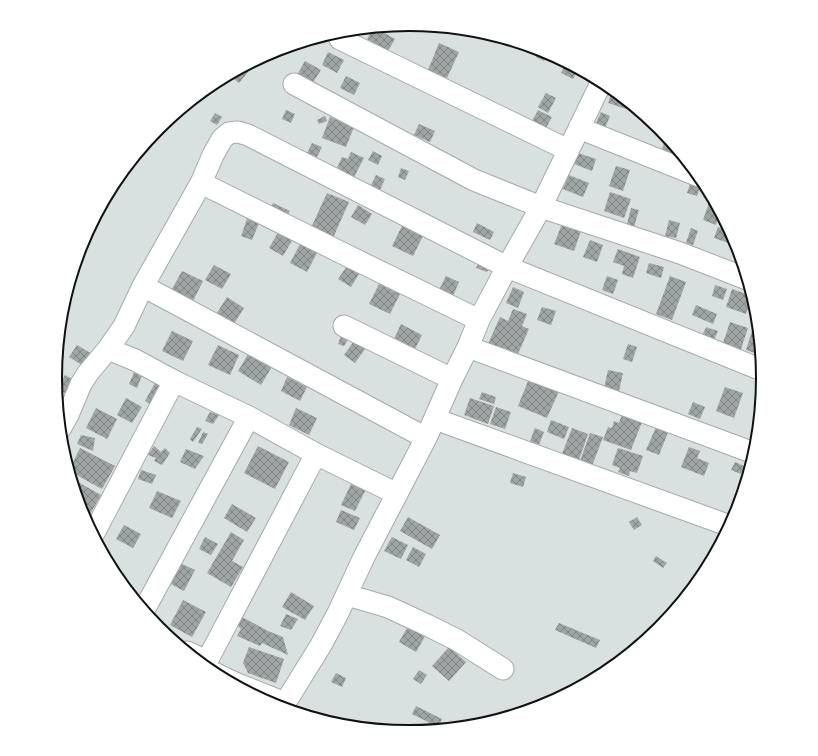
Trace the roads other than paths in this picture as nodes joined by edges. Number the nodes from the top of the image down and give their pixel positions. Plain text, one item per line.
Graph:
1 (340, 40) dead end
2 (294, 84) dead end
3 (599, 87) edge
4 (579, 128) junction
5 (568, 150) junction
6 (687, 171) edge
7 (201, 183) junction
8 (541, 207) junction
9 (507, 267) junction
10 (741, 277) edge
11 (143, 286) junction
12 (479, 320) junction
13 (344, 326) dead end
14 (468, 347) junction
15 (108, 349) junction
16 (756, 367) edge
17 (452, 379) junction
18 (174, 381) junction
19 (249, 417) junction
20 (435, 419) junction
21 (65, 421) edge
22 (426, 438) junction
23 (748, 451) edge
24 (316, 454) junction
25 (397, 494) junction
26 (724, 524) edge
27 (97, 529) edge
28 (347, 595) junction
29 (147, 605) edge
30 (213, 665) edge
31 (503, 669) dead end
32 (286, 703) edge

1 - 5 street
2 - 8 street
3 - 4 street
4 - 5 street
4 - 6 street
5 - 8 street
7 - 9 street
7 - 11 street
7 - 12 street
8 - 9 street
8 - 10 street
9 - 12 street
9 - 16 street
11 - 15 street
11 - 22 street
12 - 14 street
13 - 17 street
14 - 17 street
14 - 23 street
15 - 18 street
15 - 21 street
17 - 20 street
18 - 19 street
18 - 27 street
19 - 24 street
19 - 29 street
20 - 22 street
20 - 26 street
22 - 25 street
24 - 25 street
24 - 30 street
25 - 28 street
28 - 31 street
28 - 32 street

